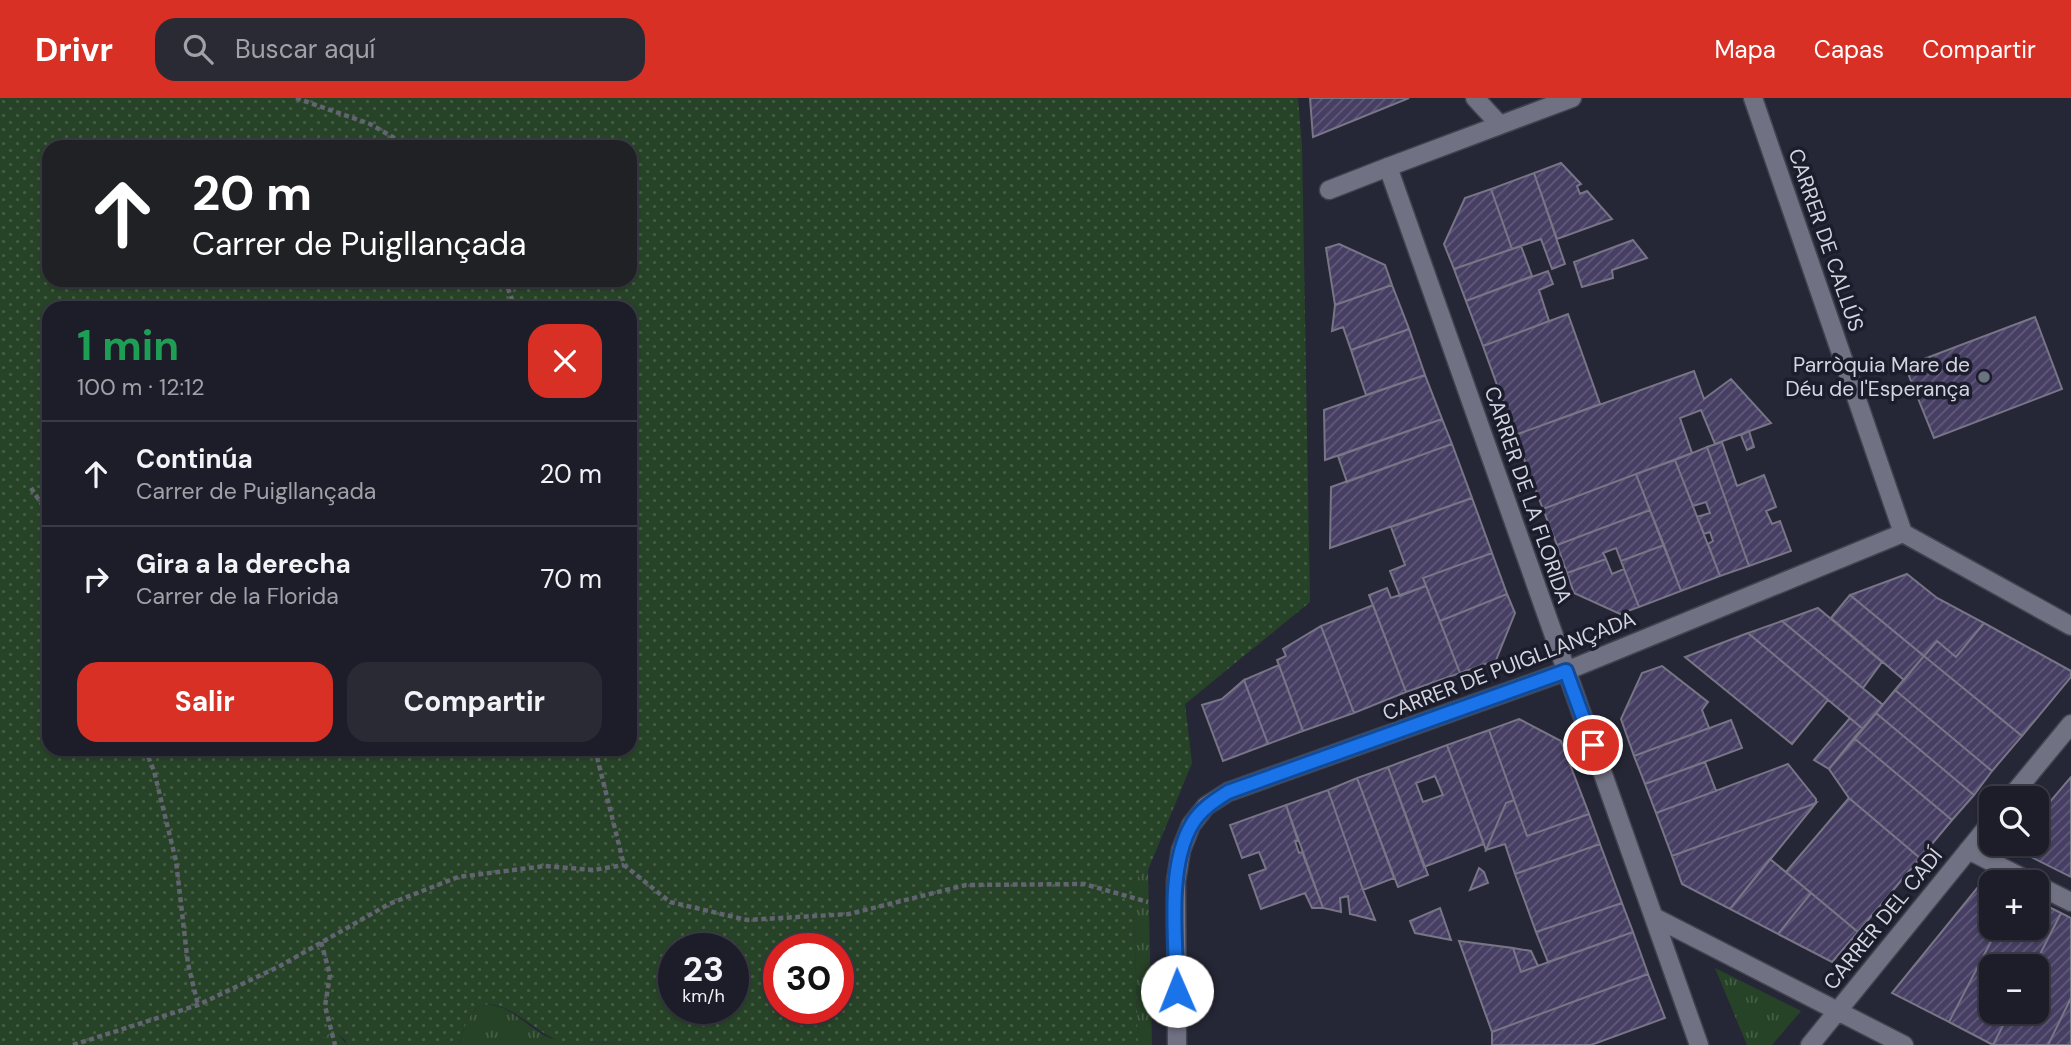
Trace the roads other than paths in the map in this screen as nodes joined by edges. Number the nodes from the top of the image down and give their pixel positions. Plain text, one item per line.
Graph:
1 (1475, 98) edge
2 (1572, 98) edge
3 (1753, 98) edge
4 (1499, 124) junction
5 (1388, 167) junction
6 (1329, 190) dead end
7 (1903, 533) junction
8 (2071, 626) edge
9 (1566, 671) junction
10 (2071, 724) edge
11 (2020, 786) edge
12 (1979, 837) edge
13 (1968, 850) junction
14 (2007, 870) edge
15 (2049, 891) edge
16 (2071, 902) edge
17 (1654, 917) junction
18 (1838, 1012) junction
19 (1177, 1045) edge
20 (1699, 1045) edge
21 (1810, 1045) edge
22 (1904, 1045) edge

1 - 4 street
2 - 4 street
3 - 7 street, CARRER DE CALLÚS
4 - 5 street
5 - 6 street
5 - 9 street, CARRER DE LA FLORIDA
7 - 8 street
7 - 9 street, CARRER DE PUIGLLANÇADA
9 - 17 street, CARRER DE LA FLORIDA
9 - 19 street, CARRER DE PUIGLLANÇADA
10 - 11 street
12 - 13 street, CARRER DEL CADÍ
13 - 14 street
13 - 18 street, CARRER DEL CADÍ
15 - 16 street
17 - 18 street
17 - 20 street, CARRER DE LA FLORIDA
18 - 21 street, CARRER DEL CADÍ
18 - 22 street

